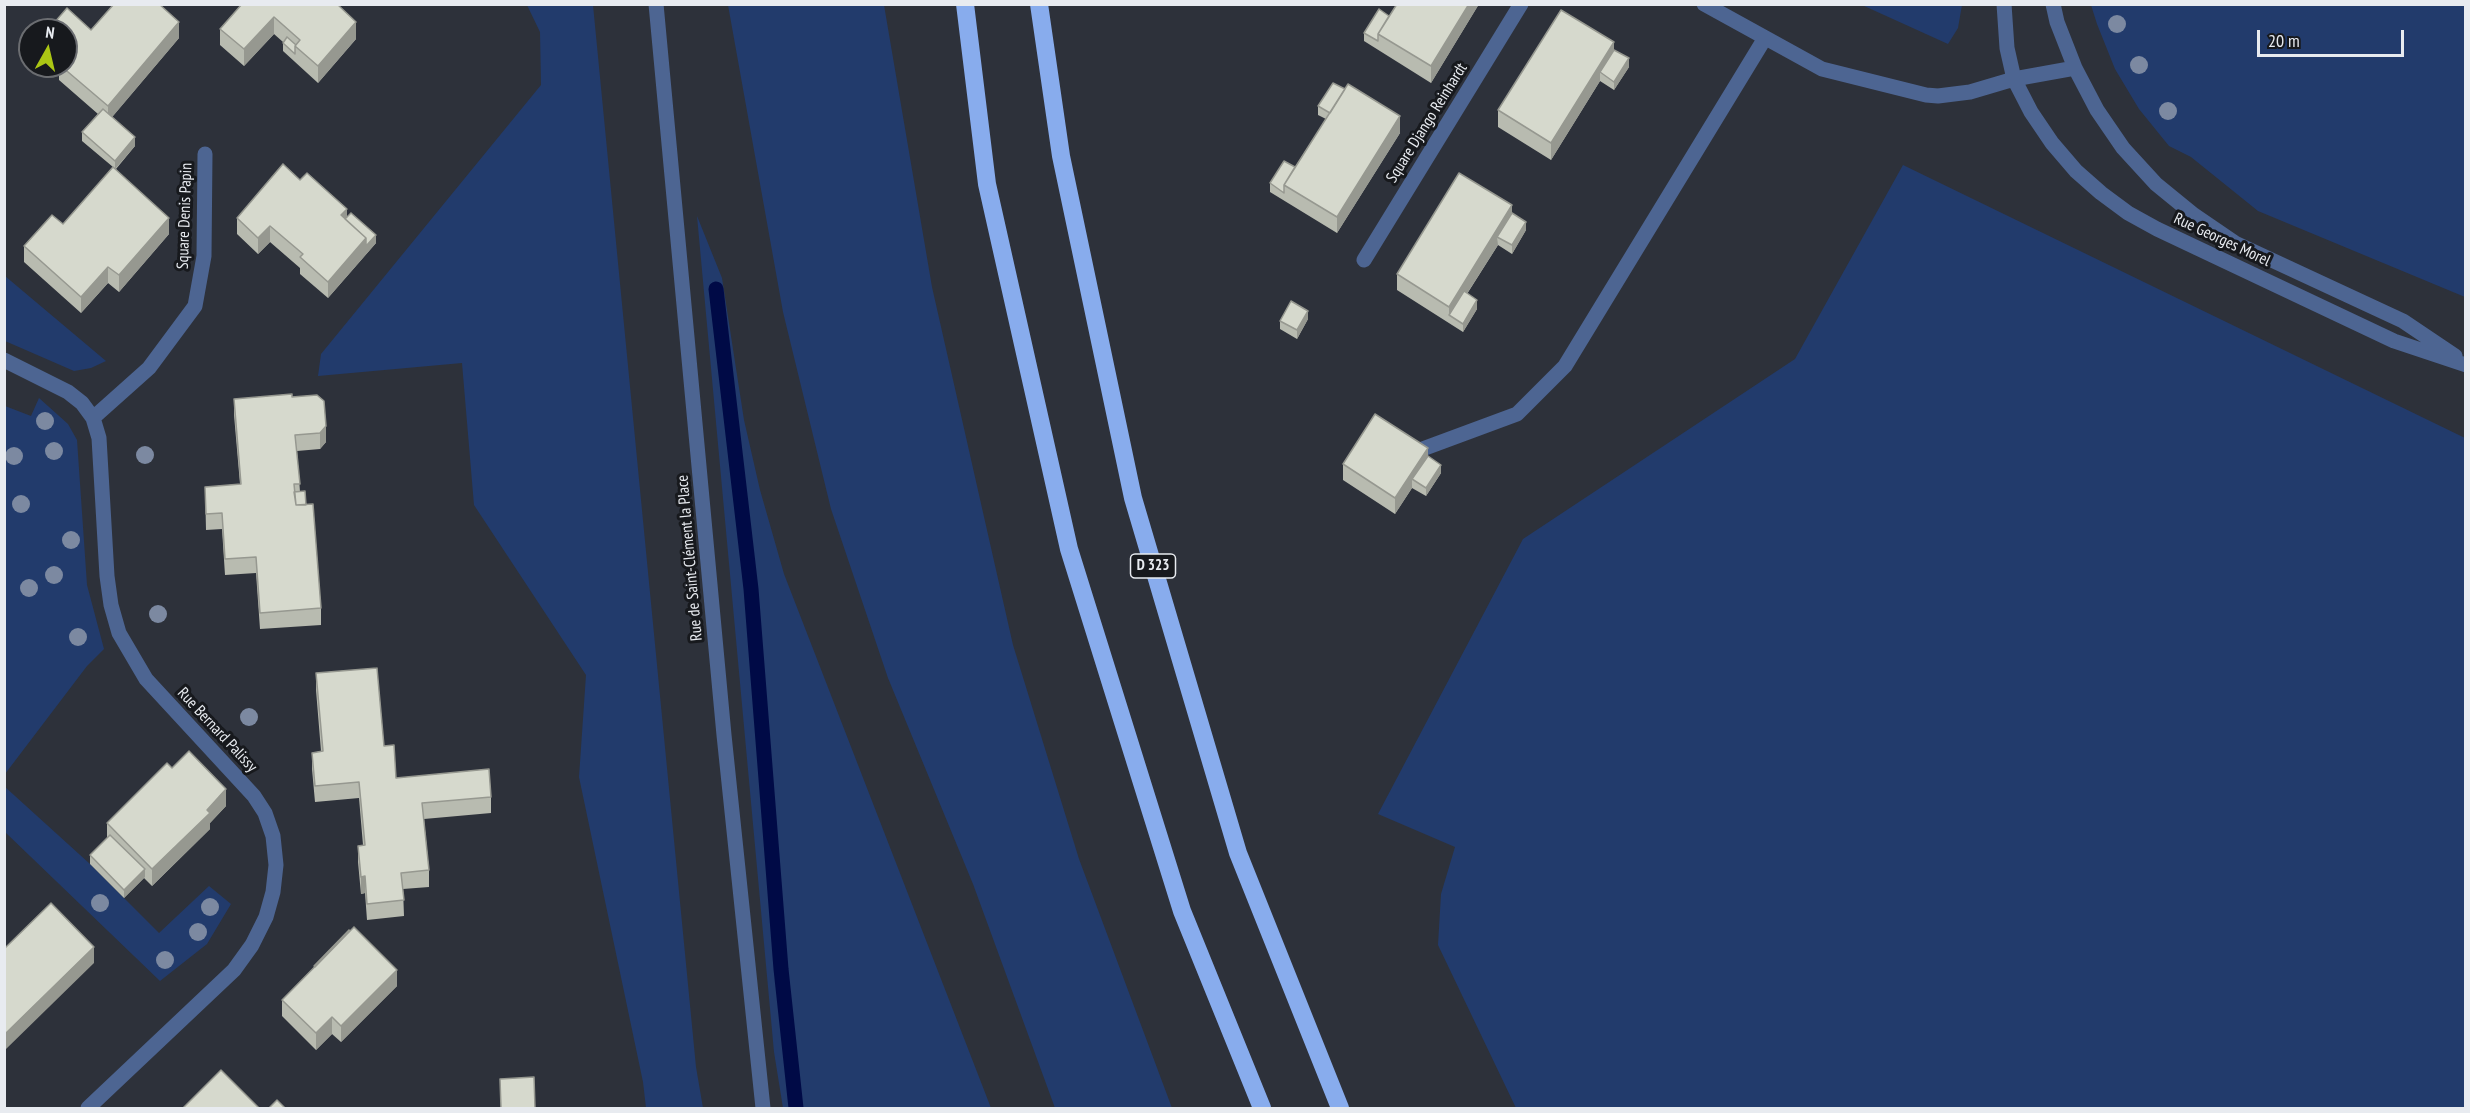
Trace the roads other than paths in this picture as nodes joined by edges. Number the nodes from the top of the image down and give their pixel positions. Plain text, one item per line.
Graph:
1 (656, 4) edge
2 (965, 4) edge
3 (1039, 4) edge
4 (1521, 4) edge
5 (1704, 4) edge
6 (2004, 4) edge
7 (2053, 4) edge
8 (1765, 38) junction
9 (2075, 68) junction
10 (2014, 79) junction
11 (205, 154) dead end
12 (1364, 260) dead end
13 (4, 360) edge
14 (2466, 364) edge
15 (93, 418) junction
16 (1398, 458) edge
17 (88, 1108) edge
18 (763, 1108) edge
19 (1262, 1108) edge
20 (1340, 1108) edge

1 - 18 street, Rue de Saint-Clément la Place
2 - 19 highway
3 - 20 highway, D 323
4 - 12 street, Square Django Reinhardt
5 - 8 street
6 - 10 street, Rue Georges Morel
7 - 9 street, Rue Georges Morel
8 - 10 street
8 - 16 street
9 - 10 street
9 - 14 street, Rue Georges Morel
10 - 14 street, Rue Georges Morel
11 - 15 street, Square Denis Papin
13 - 15 street
15 - 17 street, Rue Bernard Palissy

